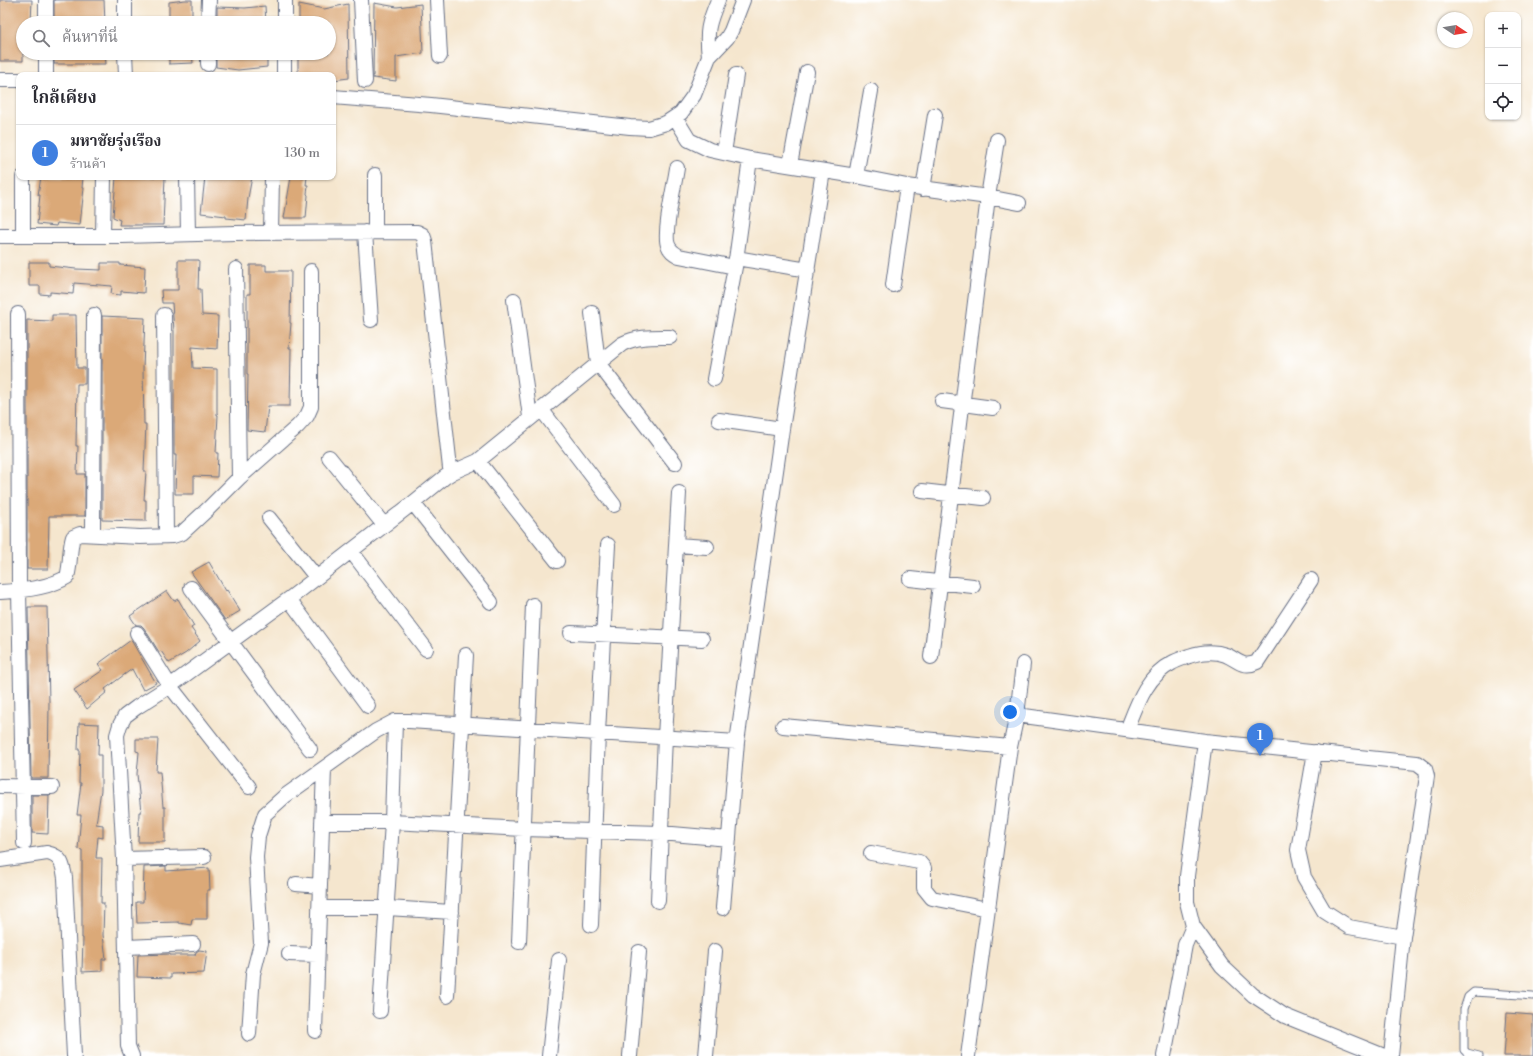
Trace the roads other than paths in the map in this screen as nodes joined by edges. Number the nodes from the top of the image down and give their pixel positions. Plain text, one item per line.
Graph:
1 (46, 0) edge
2 (125, 0) edge
3 (209, 0) edge
4 (285, 0) edge
5 (361, 0) edge
6 (437, 0) edge
7 (718, 0) edge
8 (743, 0) edge
9 (46, 16) edge
10 (125, 16) edge
11 (208, 16) edge
12 (285, 16) edge
13 (440, 56) dead end
14 (708, 57) junction
15 (46, 60) edge
16 (125, 60) edge
17 (284, 60) edge
18 (46, 72) edge
19 (126, 72) edge
20 (284, 72) edge
21 (807, 72) dead end
22 (736, 75) dead end
23 (0, 80) edge
24 (16, 80) edge
25 (365, 82) dead end
26 (871, 91) dead end
27 (336, 97) edge
28 (935, 115) dead end
29 (675, 117) junction
30 (997, 140) dead end
31 (724, 153) junction
32 (750, 159) junction
33 (790, 165) junction
34 (677, 168) dead end
35 (823, 171) junction
36 (375, 175) dead end
37 (856, 176) junction
38 (23, 180) edge
39 (104, 180) edge
40 (187, 180) edge
41 (272, 180) edge
42 (907, 186) junction
43 (923, 188) junction
44 (988, 198) junction
45 (1019, 203) dead end
46 (370, 232) junction
47 (271, 233) junction
48 (188, 234) junction
49 (0, 236) edge
50 (23, 236) junction
51 (103, 236) junction
52 (735, 262) junction
53 (236, 269) dead end
54 (808, 270) junction
55 (311, 271) dead end
56 (893, 285) dead end
57 (514, 300) dead end
58 (592, 313) dead end
59 (18, 314) dead end
60 (94, 315) dead end
61 (164, 315) dead end
62 (371, 320) dead end
63 (670, 337) dead end
64 (598, 363) junction
65 (714, 378) dead end
66 (942, 401) dead end
67 (963, 404) junction
68 (993, 408) dead end
69 (535, 413) junction
70 (719, 420) dead end
71 (782, 429) junction
72 (329, 457) dead end
73 (478, 460) junction
74 (675, 463) dead end
75 (453, 472) junction
76 (239, 478) junction
77 (922, 491) dead end
78 (680, 492) dead end
79 (951, 494) junction
80 (983, 498) dead end
81 (413, 503) junction
82 (614, 505) dead end
83 (269, 518) dead end
84 (384, 525) junction
85 (93, 534) junction
86 (166, 536) junction
87 (608, 545) dead end
88 (676, 545) junction
89 (707, 547) dead end
90 (351, 551) junction
91 (556, 561) dead end
92 (316, 577) junction
93 (910, 579) dead end
94 (1311, 580) dead end
95 (940, 583) junction
96 (973, 586) dead end
97 (191, 588) dead end
98 (19, 591) junction
99 (0, 592) edge
100 (289, 599) junction
101 (491, 602) dead end
102 (533, 606) dead end
103 (137, 633) dead end
104 (571, 633) dead end
105 (603, 635) junction
106 (671, 638) junction
107 (702, 639) dead end
108 (230, 641) junction
109 (426, 649) dead end
110 (466, 655) dead end
111 (931, 657) dead end
112 (1023, 664) dead end
113 (170, 686) junction
114 (368, 706) dead end
115 (1017, 715) junction
116 (395, 722) junction
117 (462, 725) junction
118 (783, 726) dead end
119 (528, 729) junction
120 (1127, 730) junction
121 (598, 733) junction
122 (665, 737) junction
123 (1205, 741) junction
124 (737, 742) junction
125 (1010, 747) junction
126 (310, 749) dead end
127 (1315, 752) junction
128 (324, 768) junction
129 (0, 786) edge
130 (23, 786) junction
131 (52, 787) dead end
132 (249, 787) dead end
133 (322, 822) junction
134 (392, 822) junction
135 (456, 826) junction
136 (524, 829) junction
137 (595, 832) junction
138 (661, 833) junction
139 (729, 839) junction
140 (24, 843) dead end
141 (871, 853) dead end
142 (204, 857) dead end
143 (124, 859) junction
144 (0, 860) edge
145 (296, 884) dead end
146 (320, 886) junction
147 (658, 901) dead end
148 (319, 908) junction
149 (386, 908) junction
150 (723, 908) dead end
151 (988, 909) junction
152 (452, 912) junction
153 (591, 925) dead end
154 (1193, 926) junction
155 (1403, 937) junction
156 (519, 942) dead end
157 (193, 944) dead end
158 (127, 947) junction
159 (715, 951) dead end
160 (639, 952) dead end
161 (289, 954) dead end
162 (317, 955) junction
163 (559, 960) dead end
164 (447, 996) dead end
165 (1533, 996) edge
166 (380, 1011) dead end
167 (314, 1031) dead end
168 (249, 1034) dead end
169 (74, 1056) edge
170 (132, 1056) edge
171 (549, 1056) edge
172 (630, 1056) edge
173 (706, 1056) edge
174 (968, 1056) edge
175 (1164, 1056) edge
176 (1384, 1056) edge
177 (1391, 1056) edge
178 (1479, 1056) edge

1 - 9 street
2 - 10 street
3 - 11 street
4 - 12 street
5 - 25 street
6 - 13 street
7 - 14 street
8 - 14 street
14 - 29 street
15 - 18 street
16 - 19 street
17 - 20 street
21 - 33 street
22 - 31 street
23 - 24 street
26 - 37 street
27 - 29 street
28 - 43 street
29 - 31 street
30 - 44 street
31 - 32 street
32 - 33 street
32 - 52 street
33 - 35 street
34 - 52 street
35 - 37 street
35 - 54 street
36 - 46 street
37 - 42 street
38 - 50 street
39 - 51 street
40 - 48 street
41 - 47 street
42 - 43 street
42 - 56 street
43 - 44 street
44 - 45 street
44 - 67 street
46 - 47 street
46 - 62 street
46 - 75 street
47 - 48 street
48 - 51 street
49 - 50 street
50 - 51 street
52 - 54 street
52 - 65 street
53 - 76 street
54 - 71 street
55 - 76 street
57 - 69 street
58 - 64 street
59 - 98 street
60 - 85 street
61 - 86 street
63 - 64 street
64 - 69 street
64 - 74 street
66 - 67 street
67 - 68 street
67 - 79 street
69 - 73 street
69 - 82 street
70 - 71 street
71 - 124 street
72 - 84 street
73 - 75 street
73 - 91 street
75 - 81 street
76 - 86 street
77 - 79 street
78 - 88 street
79 - 80 street
79 - 95 street
81 - 84 street
81 - 101 street
83 - 92 street
84 - 90 street
85 - 86 street
85 - 98 street
87 - 105 street
88 - 89 street
88 - 106 street
90 - 92 street
90 - 109 street
92 - 100 street
93 - 95 street
94 - 120 street
95 - 96 street
95 - 111 street
97 - 108 street
98 - 99 street
98 - 130 street
100 - 108 street
100 - 114 street
102 - 119 street
103 - 113 street
104 - 105 street
105 - 106 street
105 - 121 street
106 - 107 street
106 - 122 street
108 - 113 street
108 - 126 street
110 - 117 street
112 - 115 street
113 - 132 street
113 - 143 street
115 - 120 street
115 - 125 street
116 - 117 street
116 - 128 street
116 - 134 street
117 - 119 street
117 - 135 street
118 - 125 street
119 - 121 street
119 - 136 street
120 - 123 street
121 - 122 street
121 - 137 street
122 - 124 street
122 - 138 street
123 - 127 street
123 - 154 street
124 - 139 street
125 - 151 street
127 - 155 street
127 - 155 street
128 - 133 street
128 - 168 street
129 - 130 street
130 - 131 street
130 - 140 street
133 - 134 street
133 - 146 street
134 - 135 street
134 - 149 street
135 - 136 street
135 - 152 street
136 - 137 street
136 - 156 street
137 - 138 street
137 - 153 street
138 - 139 street
138 - 147 street
139 - 150 street
141 - 151 street
142 - 143 street
143 - 158 street
144 - 169 street
145 - 146 street
146 - 148 street
148 - 149 street
148 - 162 street
149 - 152 street
149 - 166 street
151 - 174 street
152 - 164 street
154 - 175 street
154 - 176 street
155 - 177 street
157 - 158 street
158 - 170 street
159 - 173 street
160 - 172 street
161 - 162 street
162 - 167 street
163 - 171 street
165 - 178 lane

